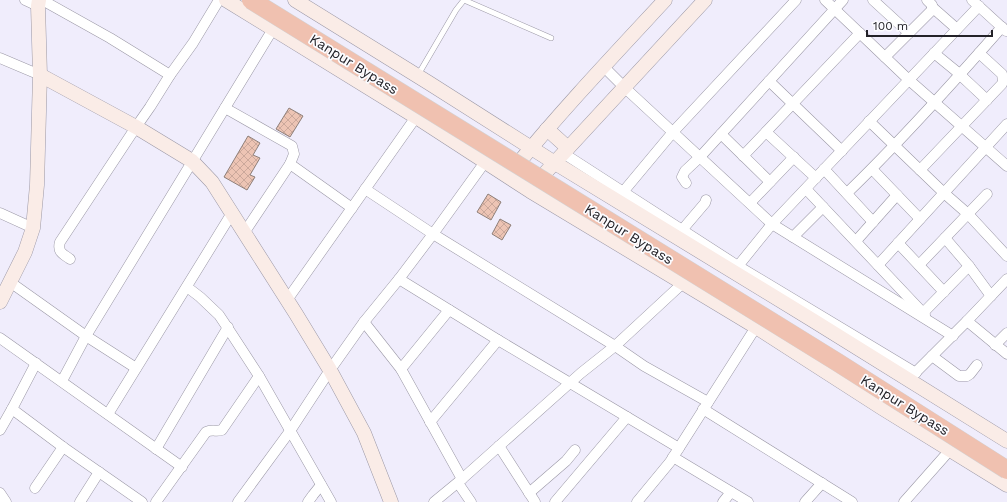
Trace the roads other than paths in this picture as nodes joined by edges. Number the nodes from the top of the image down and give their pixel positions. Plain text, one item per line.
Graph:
1 (25, 0) edge
2 (219, 0) edge
3 (226, 0) edge
4 (250, 0) edge
5 (273, 0) edge
6 (295, 0) edge
7 (464, 0) edge
8 (665, 0) edge
9 (704, 0) edge
10 (796, 0) edge
11 (825, 0) edge
12 (843, 0) edge
13 (40, 2) edge
14 (880, 2) edge
15 (976, 3) edge
16 (930, 4) edge
17 (834, 9) junction
18 (273, 29) junction
19 (957, 29) junction
20 (1005, 29) edge
21 (860, 33) junction
22 (909, 33) junction
23 (551, 38) dead end
24 (934, 53) junction
25 (979, 53) junction
26 (885, 57) junction
27 (0, 58) edge
28 (603, 66) junction
29 (959, 74) junction
30 (40, 75) junction
31 (170, 75) junction
32 (418, 76) junction
33 (1005, 79) edge
34 (909, 80) junction
35 (769, 81) junction
36 (624, 87) junction
37 (987, 100) junction
38 (935, 102) junction
39 (792, 104) junction
40 (224, 108) junction
41 (416, 117) junction
42 (870, 121) junction
43 (1007, 124) edge
44 (961, 126) junction
45 (136, 128) junction
46 (547, 129) junction
47 (673, 132) junction
48 (766, 132) junction
49 (721, 134) junction
50 (894, 145) junction
51 (531, 148) junction
52 (986, 148) junction
53 (842, 151) junction
54 (562, 155) junction
55 (743, 156) junction
56 (700, 157) junction
57 (794, 157) junction
58 (192, 161) junction
59 (485, 162) junction
60 (290, 164) junction
61 (1007, 166) edge
62 (824, 169) junction
63 (872, 169) junction
64 (920, 170) junction
65 (507, 176) junction
66 (816, 178) junction
67 (682, 182) dead end
68 (770, 182) junction
69 (365, 189) junction
70 (806, 189) junction
71 (530, 191) junction
72 (623, 192) junction
73 (847, 193) junction
74 (944, 193) junction
75 (987, 194) dead end
76 (897, 195) junction
77 (706, 200) dead end
78 (750, 203) junction
79 (823, 207) junction
80 (352, 208) junction
81 (0, 213) edge
82 (232, 213) junction
83 (968, 214) junction
84 (920, 219) junction
85 (873, 222) junction
86 (772, 224) junction
87 (33, 228) junction
88 (682, 230) junction
89 (244, 233) junction
90 (432, 234) junction
91 (793, 237) junction
92 (945, 238) junction
93 (856, 241) junction
94 (898, 243) junction
95 (1007, 256) edge
96 (70, 259) dead end
97 (878, 265) junction
98 (919, 265) junction
99 (738, 266) junction
100 (969, 266) junction
101 (399, 279) junction
102 (1007, 279) edge
103 (10, 282) junction
104 (683, 283) junction
105 (187, 286) junction
106 (944, 292) junction
107 (991, 296) junction
108 (287, 300) junction
109 (0, 302) edge
110 (449, 310) junction
111 (924, 313) junction
112 (967, 321) junction
113 (364, 322) junction
114 (935, 325) junction
115 (228, 327) junction
116 (756, 327) junction
117 (1007, 333) edge
118 (86, 336) junction
119 (953, 336) junction
120 (0, 338) edge
121 (498, 340) junction
122 (995, 344) junction
123 (615, 346) junction
124 (1007, 354) edge
125 (932, 356) junction
126 (36, 363) junction
127 (977, 365) dead end
128 (136, 368) junction
129 (401, 369) junction
130 (330, 370) junction
131 (259, 376) junction
132 (912, 376) junction
133 (62, 381) junction
134 (570, 384) junction
135 (706, 406) junction
136 (12, 409) junction
137 (108, 414) junction
138 (627, 417) junction
139 (430, 422) junction
140 (0, 430) edge
141 (290, 431) junction
142 (1007, 441) edge
143 (500, 446) junction
144 (63, 447) junction
145 (678, 448) junction
146 (156, 449) junction
147 (575, 450) dead end
148 (950, 450) junction
149 (1007, 456) edge
150 (673, 457) junction
151 (182, 466) junction
152 (1007, 470) edge
153 (100, 472) junction
154 (460, 481) junction
155 (822, 483) junction
156 (1007, 485) edge
157 (321, 486) junction
158 (35, 488) dead end
159 (731, 492) junction
160 (0, 493) edge
161 (529, 493) junction
162 (6, 502) edge
163 (80, 502) edge
164 (142, 502) edge
165 (156, 502) edge
166 (238, 502) edge
167 (308, 502) edge
168 (331, 502) edge
169 (391, 502) edge
170 (434, 502) edge
171 (471, 502) edge
172 (535, 502) edge
173 (555, 502) edge
174 (637, 502) edge
175 (723, 502) edge
176 (748, 502) edge
177 (806, 502) edge
178 (852, 502) edge
179 (904, 502) edge

1 - 13 street
2 - 31 street
3 - 18 main road
4 - 152 highway, Kanpur Bypass, bridge
5 - 149 highway, Kanpur Bypass
6 - 32 main road
7 - 23 lane
7 - 32 lane
8 - 28 main road
9 - 36 main road
10 - 47 street
11 - 17 street
12 - 17 street
13 - 30 main road
13 - 31 street
14 - 22 street
15 - 19 street
15 - 20 street
16 - 19 street
16 - 22 street
17 - 21 street
17 - 35 street
18 - 40 street
18 - 41 main road
19 - 24 street
20 - 25 street
21 - 26 street
21 - 39 street
22 - 26 street
24 - 29 street
24 - 34 street
25 - 29 street
25 - 33 street
26 - 34 street
27 - 30 street
28 - 36 street
28 - 46 main road
29 - 37 street
29 - 38 street
30 - 45 main road
30 - 87 main road
31 - 45 street
32 - 51 main road
33 - 37 street
34 - 38 street
34 - 42 street
35 - 39 street
35 - 49 street
36 - 47 street
36 - 54 main road
37 - 44 street
38 - 44 street
38 - 50 street
39 - 48 street
39 - 53 street
40 - 58 street
40 - 60 street
41 - 59 main road
41 - 69 street
42 - 50 street
42 - 53 street
43 - 52 street
44 - 52 street
44 - 64 street
45 - 58 main road
45 - 96 street
46 - 51 main road
46 - 54 main road
47 - 56 street
47 - 72 street
48 - 55 street
48 - 57 street
49 - 55 street
49 - 56 street
50 - 63 street
50 - 64 street
51 - 54 main road
51 - 65 main road
52 - 61 street
52 - 74 street
53 - 62 street
54 - 71 main road
54 - 72 street
54 - 132 main road
55 - 68 street
56 - 67 street
56 - 78 street
57 - 66 street
57 - 68 street
58 - 82 main road
58 - 118 street
59 - 65 main road
59 - 90 street
60 - 80 street
60 - 89 street
62 - 66 street
62 - 73 street
63 - 73 street
63 - 76 street
64 - 74 street
65 - 71 main road
66 - 70 street
68 - 78 street
69 - 80 street
69 - 90 street
70 - 79 street
70 - 86 street
71 - 104 main road
72 - 88 street
73 - 85 street
74 - 83 street
74 - 84 street
75 - 83 street
76 - 84 street
76 - 85 street
77 - 88 street
78 - 86 street
79 - 91 street
79 - 93 street
80 - 108 street
81 - 87 street
82 - 89 main road
82 - 105 street
83 - 92 street
83 - 95 street
84 - 94 street
85 - 93 street
86 - 91 street
86 - 99 street
87 - 103 main road
88 - 99 street
89 - 108 main road
90 - 101 street
90 - 123 street
91 - 114 street
92 - 98 street
92 - 100 street
93 - 97 street
94 - 97 street
94 - 98 street
97 - 111 street
98 - 106 street
99 - 132 street
100 - 106 street
100 - 107 street
101 - 110 street
101 - 113 street
102 - 107 street
103 - 109 main road
103 - 118 street
104 - 116 main road
104 - 123 street
105 - 115 street
105 - 128 street
106 - 111 street
107 - 112 street
108 - 130 main road
110 - 121 street
110 - 129 street
111 - 114 street
112 - 119 street
112 - 122 street
113 - 129 street
113 - 130 street
114 - 119 street
115 - 131 street
115 - 146 street
116 - 135 street
116 - 148 main road
117 - 122 street
118 - 128 street
118 - 133 street
119 - 125 street
120 - 126 street
121 - 134 street
121 - 139 street
122 - 124 street
123 - 134 street
123 - 135 street
125 - 127 street
125 - 132 street
126 - 133 street
126 - 136 street
128 - 137 street
129 - 139 street
130 - 141 street
130 - 169 main road
131 - 141 street
131 - 151 street
132 - 142 main road
133 - 137 street
134 - 138 street
134 - 143 street
135 - 145 street
135 - 155 street
136 - 140 street
136 - 144 street
137 - 146 street
138 - 145 street
138 - 173 street
139 - 154 street
141 - 157 street
141 - 166 street
143 - 154 street
143 - 161 street
144 - 153 street
144 - 158 street
145 - 150 street
146 - 151 street
147 - 161 street
148 - 156 main road
148 - 179 street
150 - 159 street
150 - 174 street
151 - 165 street
153 - 163 street
153 - 164 street
154 - 170 street
154 - 171 street
155 - 177 street
155 - 178 street
157 - 167 street
157 - 168 street
159 - 175 street
159 - 176 street
160 - 162 street
161 - 172 street

